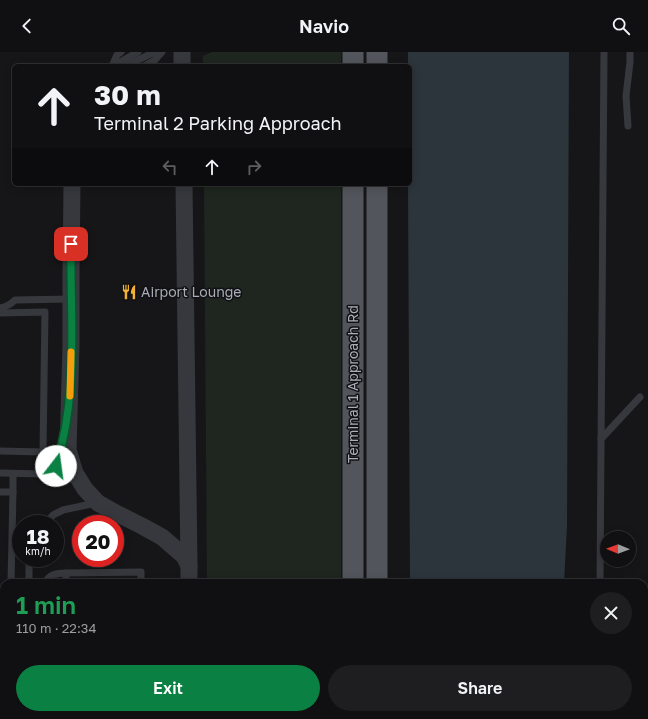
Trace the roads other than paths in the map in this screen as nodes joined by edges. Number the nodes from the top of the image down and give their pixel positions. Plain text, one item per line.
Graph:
1 (121, 52) edge
2 (138, 52) edge
3 (155, 52) edge
4 (162, 52) edge
5 (182, 52) edge
6 (353, 52) edge
7 (377, 52) edge
8 (604, 52) edge
9 (630, 52) edge
10 (113, 64) edge
11 (118, 64) edge
12 (129, 64) edge
13 (148, 64) edge
14 (182, 64) edge
15 (353, 64) edge
16 (377, 64) edge
17 (628, 126) dead end
18 (72, 186) edge
19 (184, 186) edge
20 (353, 186) edge
21 (377, 186) edge
22 (71, 299) junction
23 (0, 308) edge
24 (0, 313) edge
25 (640, 397) dead end
26 (70, 400) junction
27 (601, 439) junction
28 (0, 451) edge
29 (0, 473) edge
30 (13, 474) junction
31 (0, 492) edge
32 (13, 492) junction
33 (98, 503) junction
34 (53, 515) edge
35 (28, 567) edge
36 (66, 573) junction
37 (189, 575) edge
38 (11, 579) edge
39 (28, 579) edge
40 (47, 579) edge
41 (66, 579) edge
42 (141, 579) edge
43 (353, 579) edge
44 (377, 579) edge
45 (600, 579) edge

1 - 10 lane
2 - 11 lane
3 - 12 lane
4 - 13 lane
5 - 14 street
6 - 15 main road
7 - 16 main road
8 - 27 lane
9 - 17 lane
18 - 22 street
19 - 37 street
20 - 43 main road, Terminal 1 Approach Rd
21 - 44 main road, Terminal 1 Approach Rd
22 - 23 lane
22 - 26 street
24 - 28 lane
25 - 27 lane
26 - 30 lane
26 - 33 street
27 - 45 lane
29 - 30 lane
30 - 32 lane
31 - 32 lane
32 - 38 lane
33 - 34 lane
33 - 37 street
35 - 39 lane
36 - 40 lane
36 - 41 lane
36 - 42 lane

